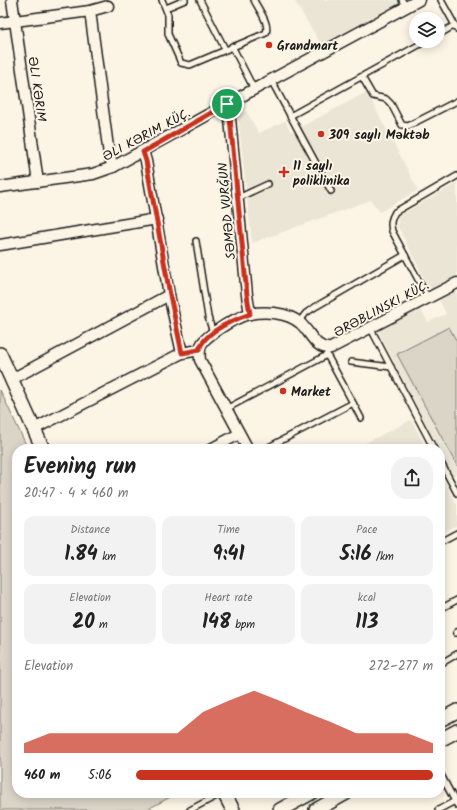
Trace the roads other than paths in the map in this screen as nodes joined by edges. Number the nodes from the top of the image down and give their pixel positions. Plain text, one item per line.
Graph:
1 (12, 0) edge
2 (162, 0) edge
3 (185, 0) edge
4 (200, 0) edge
5 (254, 0) edge
6 (419, 0) edge
7 (442, 0) edge
8 (404, 4) edge
9 (108, 6) dead end
10 (166, 8) junction
11 (90, 11) junction
12 (15, 21) junction
13 (0, 23) edge
14 (456, 27) edge
15 (445, 31) edge
16 (232, 46) junction
17 (414, 48) edge
18 (225, 49) junction
19 (362, 77) junction
20 (271, 80) junction
21 (254, 89) junction
22 (457, 101) edge
23 (227, 104) junction
24 (290, 116) junction
25 (143, 152) junction
26 (113, 167) junction
27 (457, 176) edge
28 (38, 182) junction
29 (268, 184) dead end
30 (0, 187) edge
31 (331, 191) dead end
32 (238, 198) junction
33 (157, 219) junction
34 (196, 242) dead end
35 (0, 245) edge
36 (405, 255) junction
37 (457, 282) edge
38 (170, 295) junction
39 (428, 298) junction
40 (250, 314) junction
41 (299, 322) junction
42 (371, 328) junction
43 (213, 333) junction
44 (199, 350) junction
45 (327, 352) junction
46 (182, 353) junction
47 (1, 358) edge
48 (351, 362) dead end
49 (391, 367) junction
50 (12, 379) junction
51 (352, 402) junction
52 (226, 409) junction
53 (362, 418) dead end
54 (34, 429) junction
55 (240, 434) junction
56 (41, 444) edge
57 (221, 444) edge
58 (245, 444) edge
59 (274, 444) edge
60 (431, 444) edge
61 (445, 470) edge
62 (457, 493) edge
63 (457, 533) edge
64 (445, 539) edge
65 (457, 600) edge
66 (445, 606) edge
67 (457, 654) edge
68 (445, 661) edge
69 (457, 711) edge
70 (445, 717) edge
71 (457, 731) edge
72 (445, 737) edge
73 (445, 782) edge
74 (213, 798) edge
75 (226, 798) edge
76 (301, 798) edge
77 (337, 798) edge
78 (456, 802) edge
79 (190, 810) edge
80 (234, 810) edge
81 (280, 810) edge
82 (316, 810) edge
83 (438, 810) edge

1 - 12 street, ƏLI KƏRIM
2 - 10 lane
3 - 10 lane
4 - 18 lane
5 - 16 lane
6 - 8 street, ƏLI KƏRIM KÜÇ.
7 - 14 lane
8 - 20 street, ƏLI KƏRIM KÜÇ.
9 - 11 street
10 - 18 lane
11 - 12 street
11 - 26 street
12 - 13 street
12 - 28 street, ƏLI KƏRIM
14 - 15 lane
16 - 18 lane
16 - 21 lane
17 - 19 lane
19 - 22 lane
19 - 24 lane
20 - 21 street, ƏLI KƏRIM KÜÇ.
20 - 24 lane
21 - 23 street, ƏLI KƏRIM KÜÇ.
23 - 25 street, ƏLI KƏRIM KÜÇ.
23 - 32 street, SƏMƏD VURĞUN
24 - 31 lane
25 - 26 street, ƏLI KƏRIM KÜÇ.
25 - 33 street
26 - 28 street, ƏLI KƏRIM KÜÇ.
27 - 36 lane
28 - 30 street, ƏLI KƏRIM KÜÇ.
29 - 32 lane
32 - 40 street, SƏMƏD VURĞUN
33 - 35 street
33 - 38 street
34 - 43 lane
36 - 39 lane
36 - 41 lane
37 - 39 street, ƏRƏBLINSKI KÜÇ.
38 - 46 street
38 - 50 street
39 - 42 street, ƏRƏBLINSKI KÜÇ.
40 - 41 street, ƏRƏBLINSKI KÜÇ.
40 - 43 street, ƏRƏBLINSKI KÜÇ.
41 - 45 street, ƏRƏBLINSKI KÜÇ.
42 - 45 street, ƏRƏBLINSKI KÜÇ.
42 - 49 lane
43 - 44 street, ƏRƏBLINSKI KÜÇ.
44 - 46 street
44 - 52 street
45 - 51 lane
45 - 52 lane
46 - 54 street
47 - 50 main road
48 - 49 lane
49 - 60 lane
50 - 54 main road
51 - 53 lane
51 - 59 lane
52 - 55 street
54 - 56 main road
55 - 57 street
55 - 58 street
61 - 62 lane
63 - 64 lane
65 - 66 lane
67 - 68 lane
69 - 70 main road
71 - 72 main road
73 - 78 lane
74 - 79 lane
75 - 80 main road
76 - 81 main road
77 - 82 main road
78 - 83 lane

